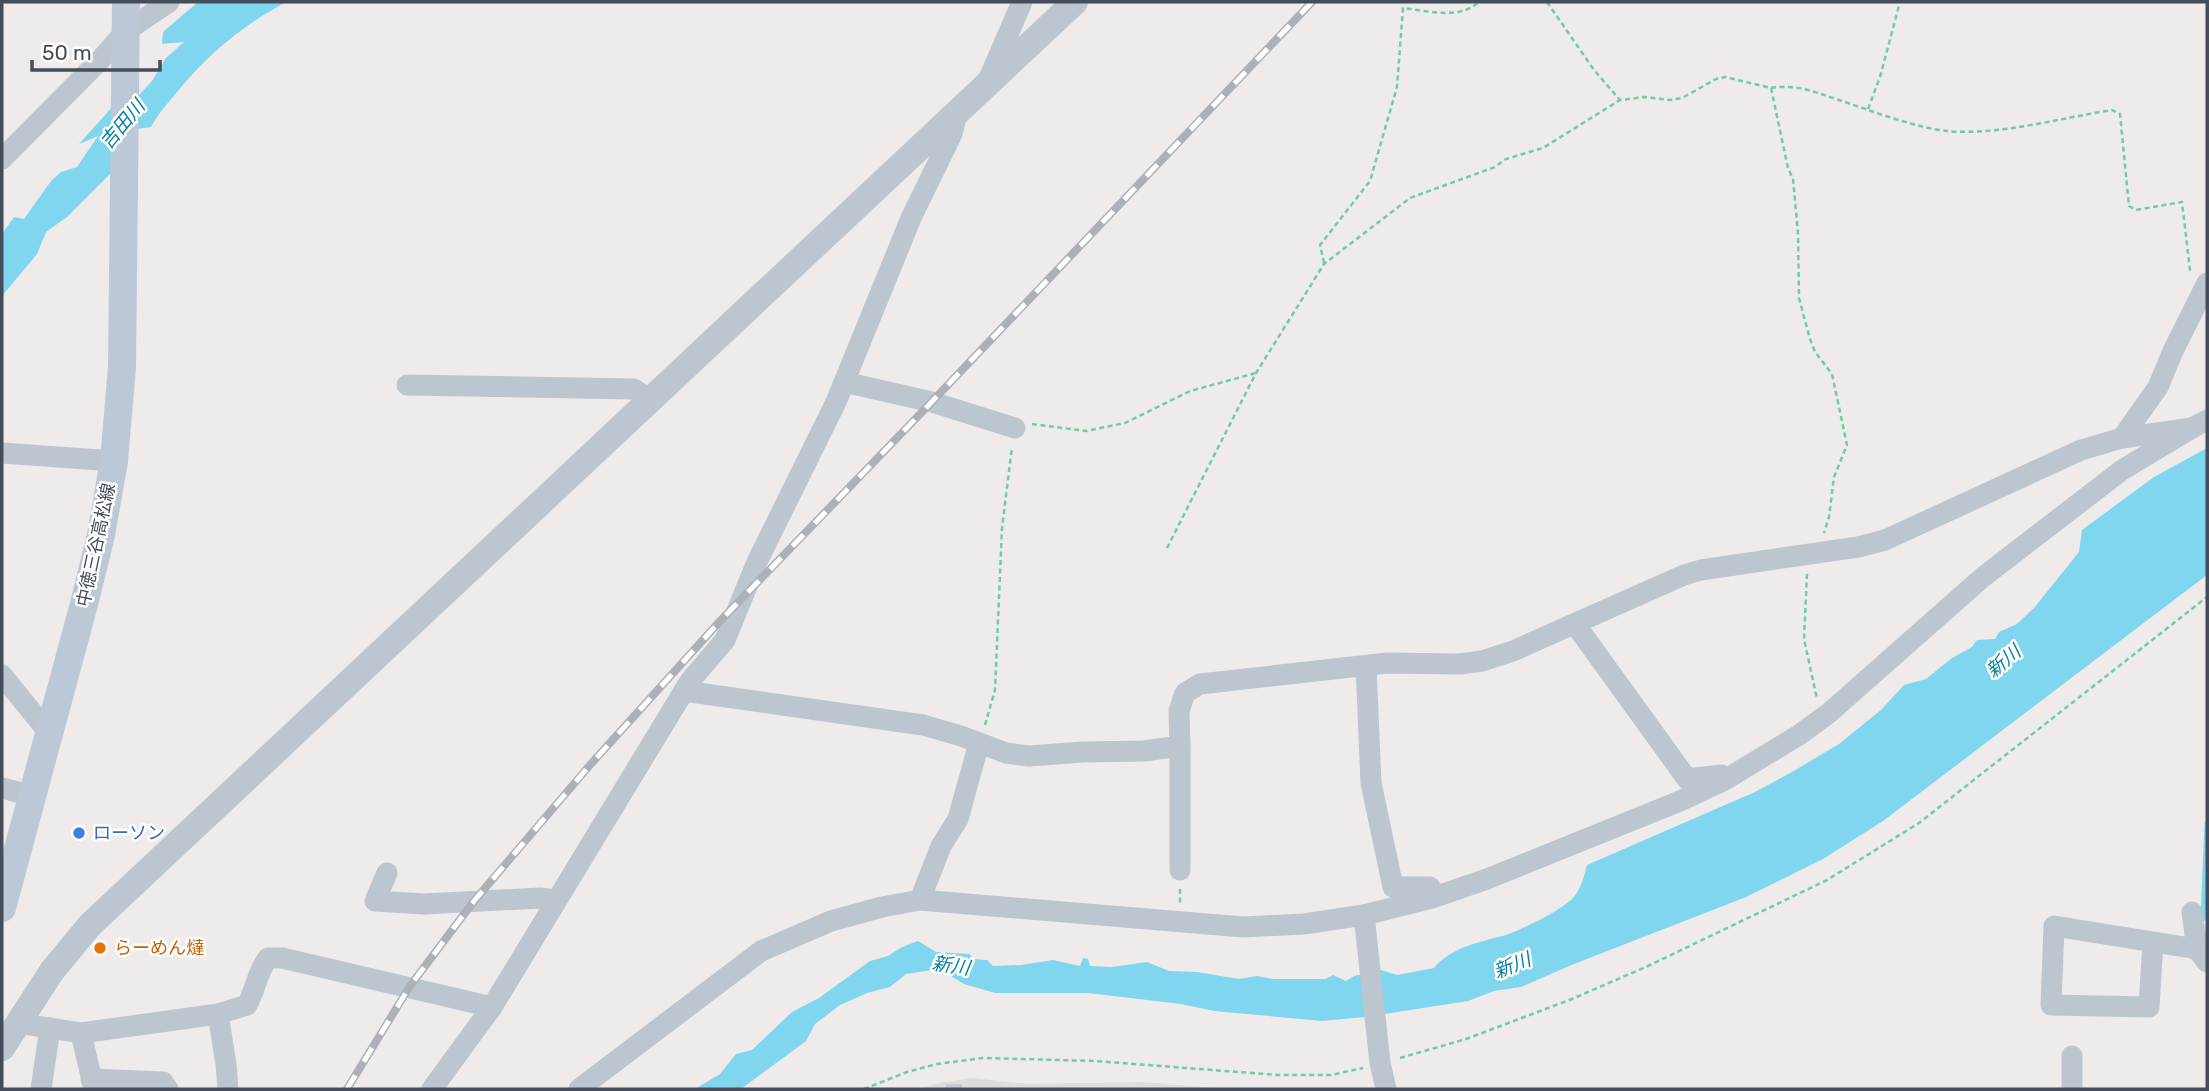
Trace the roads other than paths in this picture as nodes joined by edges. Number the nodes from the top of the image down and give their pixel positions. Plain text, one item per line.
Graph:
1 (126, 2) edge
2 (169, 2) edge
3 (1022, 2) edge
4 (1075, 2) edge
5 (125, 31) junction
6 (986, 85) junction
7 (957, 113) junction
8 (2, 159) edge
9 (2205, 286) edge
10 (844, 382) junction
11 (407, 385) dead end
12 (651, 400) junction
13 (2200, 424) edge
14 (1015, 428) road end
15 (2122, 438) junction
16 (2, 453) edge
17 (114, 461) junction
18 (1575, 624) junction
19 (1366, 666) junction
20 (2, 675) edge
21 (684, 691) junction
22 (49, 733) junction
23 (979, 743) junction
24 (1180, 746) junction
25 (1737, 773) junction
26 (2, 788) edge
27 (32, 796) junction
28 (1180, 870) dead end
29 (387, 873) dead end
30 (1432, 898) junction
31 (556, 900) junction
32 (920, 900) junction
33 (2, 908) edge
34 (2192, 912) dead end
35 (1364, 915) junction
36 (2153, 942) junction
37 (2202, 956) edge
38 (492, 1007) junction
39 (218, 1014) junction
40 (17, 1023) junction
41 (50, 1028) junction
42 (81, 1032) junction
43 (2, 1048) edge
44 (2072, 1056) dead end
45 (93, 1084) edge
46 (41, 1089) edge
47 (168, 1089) edge
48 (228, 1089) edge
49 (432, 1089) edge
50 (579, 1089) edge
51 (1386, 1089) edge
52 (2072, 1089) edge

1 - 5 main road, 中徳三谷高松線
2 - 5 street
3 - 6 street
4 - 6 street
5 - 8 street
5 - 17 main road, 中徳三谷高松線
6 - 7 street
7 - 10 street
7 - 12 street
9 - 15 street
10 - 14 street
10 - 21 street
11 - 12 street
12 - 40 street
13 - 15 street
13 - 25 street
15 - 18 street
16 - 17 street
17 - 22 main road, 中徳三谷高松線
18 - 19 street
18 - 25 street
19 - 24 street
19 - 30 street
20 - 22 street
21 - 23 street
21 - 31 street
22 - 27 main road, 中徳三谷高松線
23 - 24 street
23 - 32 street
24 - 28 street
25 - 30 street
26 - 27 street
27 - 33 main road, 中徳三谷高松線
29 - 31 street
30 - 35 street
31 - 38 street
32 - 35 street
32 - 50 street
34 - 37 street
35 - 51 street
36 - 36 street
36 - 37 street
38 - 39 street
38 - 49 street
39 - 42 street
39 - 48 street
40 - 41 street
40 - 43 street
41 - 42 street
41 - 46 street
42 - 45 street
44 - 52 street
45 - 47 street

